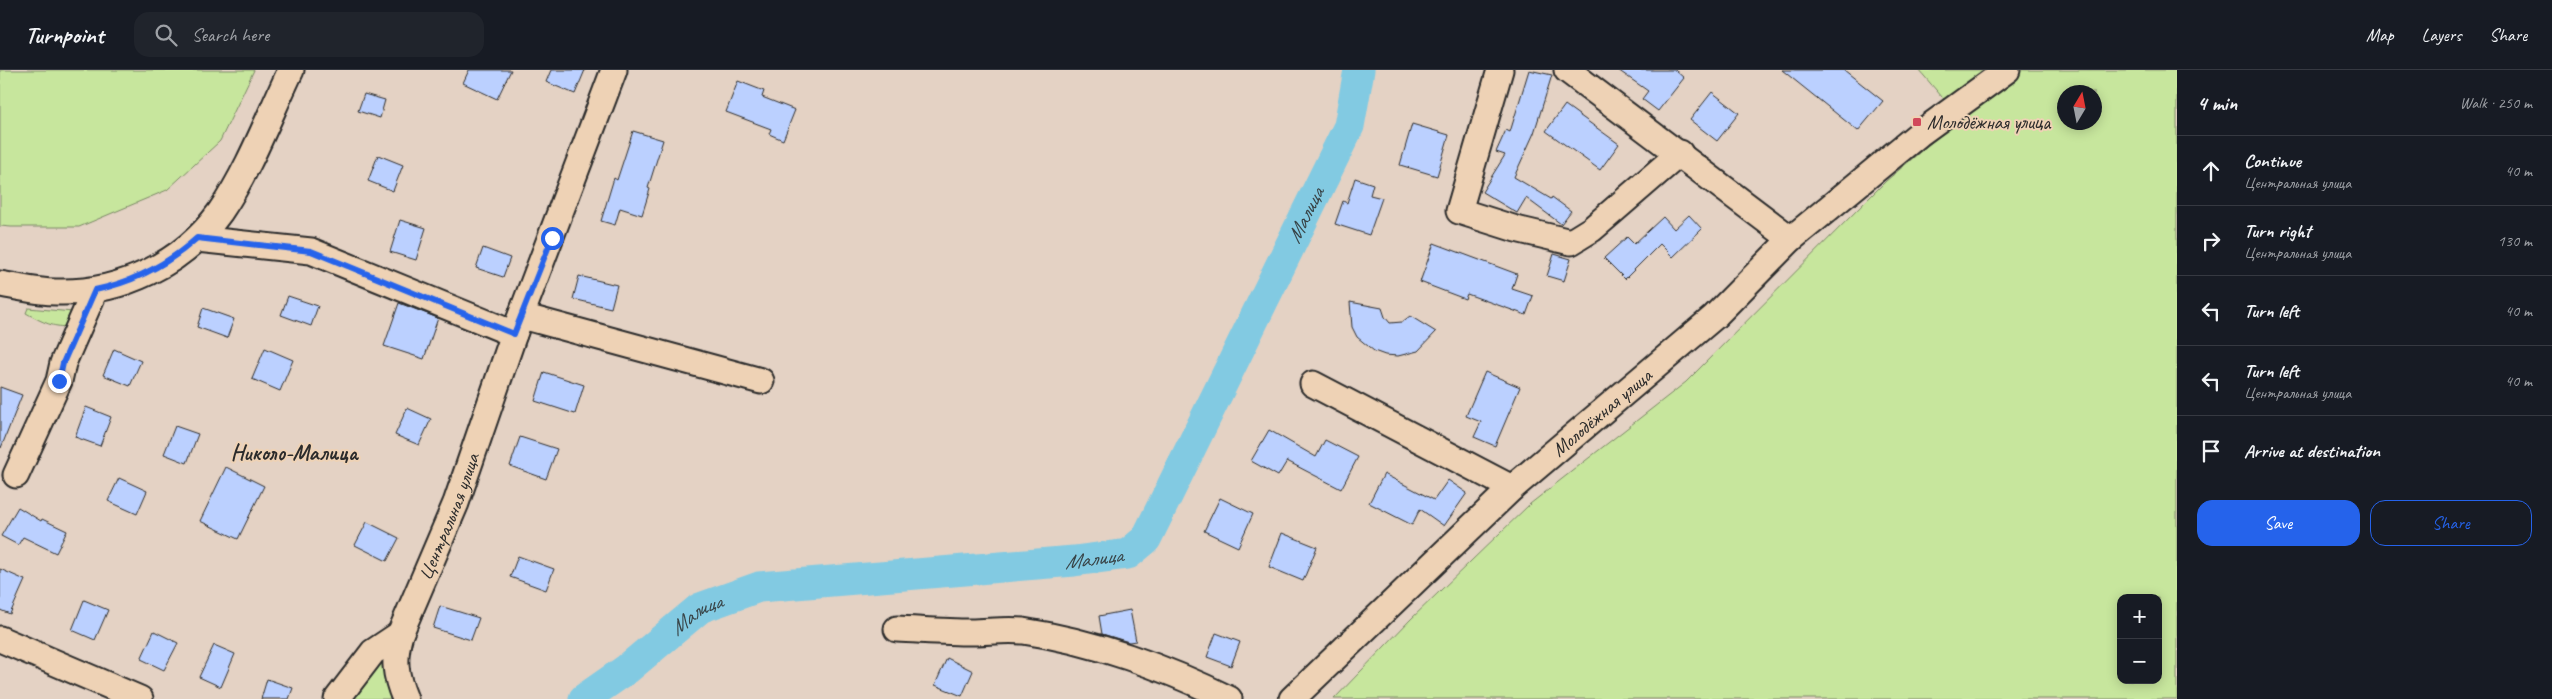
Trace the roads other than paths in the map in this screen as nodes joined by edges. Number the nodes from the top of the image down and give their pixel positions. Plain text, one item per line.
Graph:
1 (291, 70) edge
2 (614, 70) edge
3 (1500, 70) edge
4 (1566, 70) edge
5 (2007, 70) edge
6 (1680, 153) junction
7 (197, 238) junction
8 (1792, 239) junction
9 (0, 284) edge
10 (95, 290) junction
11 (518, 325) junction
12 (760, 381) dead end
13 (1313, 384) dead end
14 (16, 474) dead end
15 (1512, 488) junction
16 (897, 629) dead end
17 (400, 634) junction
18 (0, 639) edge
19 (140, 699) edge
20 (337, 699) edge
21 (405, 699) edge
22 (1229, 699) edge
23 (1292, 699) edge

1 - 7 street
2 - 11 street, Центральная улица
3 - 6 street
4 - 6 street
5 - 8 street, Молодёжная улица
6 - 8 street
7 - 10 street
7 - 11 street
8 - 15 street, Молодёжная улица
9 - 10 street
10 - 14 street
11 - 12 street
11 - 17 street, Центральная улица
13 - 15 street
15 - 23 street, Молодёжная улица
16 - 22 street
17 - 20 street
17 - 21 street, Центральная улица
18 - 19 street

